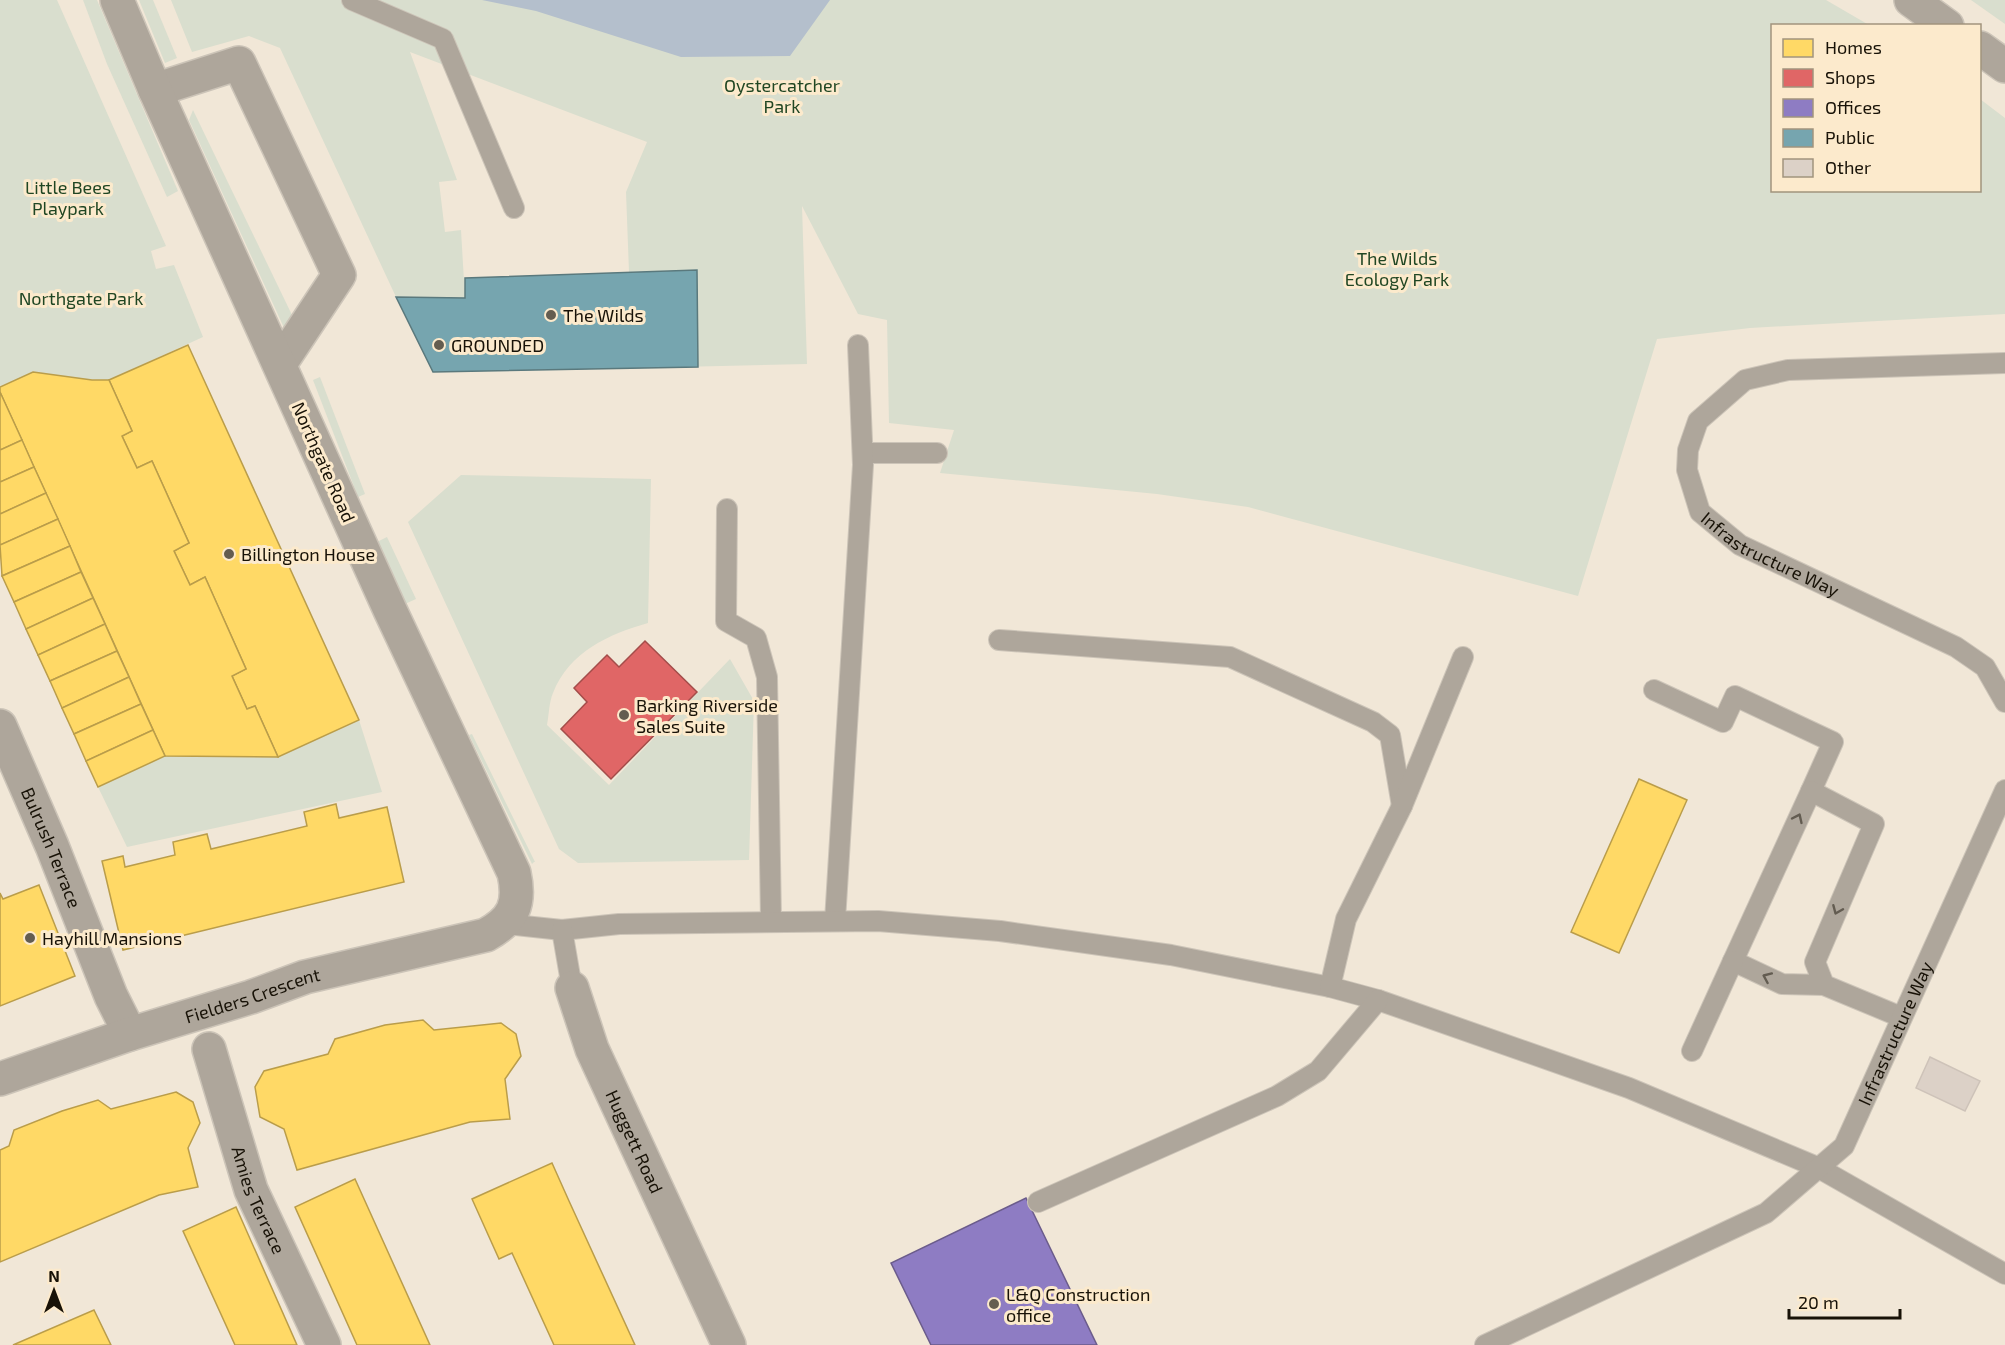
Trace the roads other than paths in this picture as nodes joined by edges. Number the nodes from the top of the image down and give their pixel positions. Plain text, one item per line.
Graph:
1 (117, 0) edge
2 (352, 0) edge
3 (1911, 0) edge
4 (1944, 24) edge
5 (1981, 49) edge
6 (2005, 66) edge
7 (155, 90) junction
8 (514, 208) dead end
9 (858, 345) dead end
10 (2005, 363) edge
11 (280, 364) junction
12 (862, 453) junction
13 (937, 453) dead end
14 (727, 509) dead end
15 (999, 640) dead end
16 (1463, 657) dead end
17 (1985, 667) junction
18 (2005, 676) edge
19 (1654, 690) dead end
20 (2005, 702) edge
21 (0, 726) edge
22 (2005, 790) edge
23 (1810, 791) junction
24 (1402, 806) junction
25 (771, 921) junction
26 (836, 921) junction
27 (506, 924) junction
28 (562, 930) junction
29 (1732, 961) junction
30 (1824, 985) junction
31 (1330, 987) junction
32 (572, 988) joint
33 (1378, 1000) junction
34 (1901, 1017) junction
35 (130, 1034) junction
36 (209, 1049) dead end
37 (1692, 1051) dead end
38 (0, 1078) edge
39 (1817, 1167) junction
40 (1038, 1202) dead end
41 (2002, 1266) edge
42 (324, 1345) edge
43 (729, 1345) edge
44 (1485, 1345) edge

1 - 7 street, Northgate Road
2 - 8 lane
3 - 4 street
5 - 6 street
7 - 11 street, Northgate Road
7 - 11 street
9 - 12 lane
10 - 17 lane, Infrastructure Way
11 - 27 street, Northgate Road
12 - 13 lane
12 - 26 lane
14 - 25 lane
15 - 24 lane
16 - 24 lane
17 - 18 lane
17 - 20 lane, Infrastructure Way
19 - 23 lane
21 - 35 street, Bulrush Terrace
22 - 34 lane, Infrastructure Way
29 -> 23 lane
23 -> 30 lane
24 - 31 lane
25 - 26 lane
25 - 28 lane
26 - 31 lane
27 - 28 lane
27 - 35 street, Fielders Crescent
28 - 32 lane, Huggett Road
30 -> 29 lane
29 - 37 lane
30 - 34 lane
31 - 33 lane
32 - 43 street, Huggett Road
33 - 39 lane
33 - 40 lane
34 - 39 lane, Infrastructure Way
35 - 38 street, Fielders Crescent
36 - 42 street, Amies Terrace
39 - 41 lane
39 - 44 lane, Infrastructure Way

